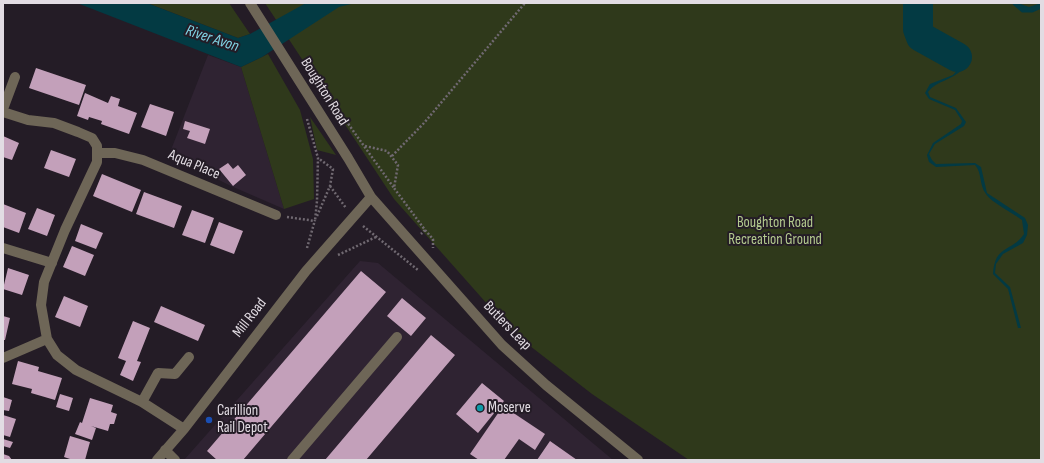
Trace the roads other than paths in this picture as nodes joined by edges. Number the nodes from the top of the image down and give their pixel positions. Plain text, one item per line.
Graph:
1 (250, 3) edge
2 (16, 77) dead end
3 (3, 110) edge
4 (97, 153) junction
5 (371, 197) junction
6 (276, 215) road end
7 (3, 248) edge
8 (52, 263) junction
9 (396, 337) dead end
10 (47, 339) junction
11 (189, 357) dead end
12 (3, 358) edge
13 (142, 402) junction
14 (184, 429) junction
15 (165, 450) junction
16 (635, 459) edge
17 (157, 460) edge
18 (175, 460) edge
19 (292, 460) edge

1 - 5 street, Boughton Road
2 - 3 street
3 - 4 street
4 - 6 street, Aqua Place
4 - 8 street
5 - 14 street, Mill Road
5 - 16 street, Butlers Leap
7 - 8 street
8 - 10 street
9 - 19 street
10 - 12 street
10 - 13 street
11 - 13 street
13 - 14 street
14 - 15 street, Mill Road
15 - 17 street, Mill Road
15 - 18 street

